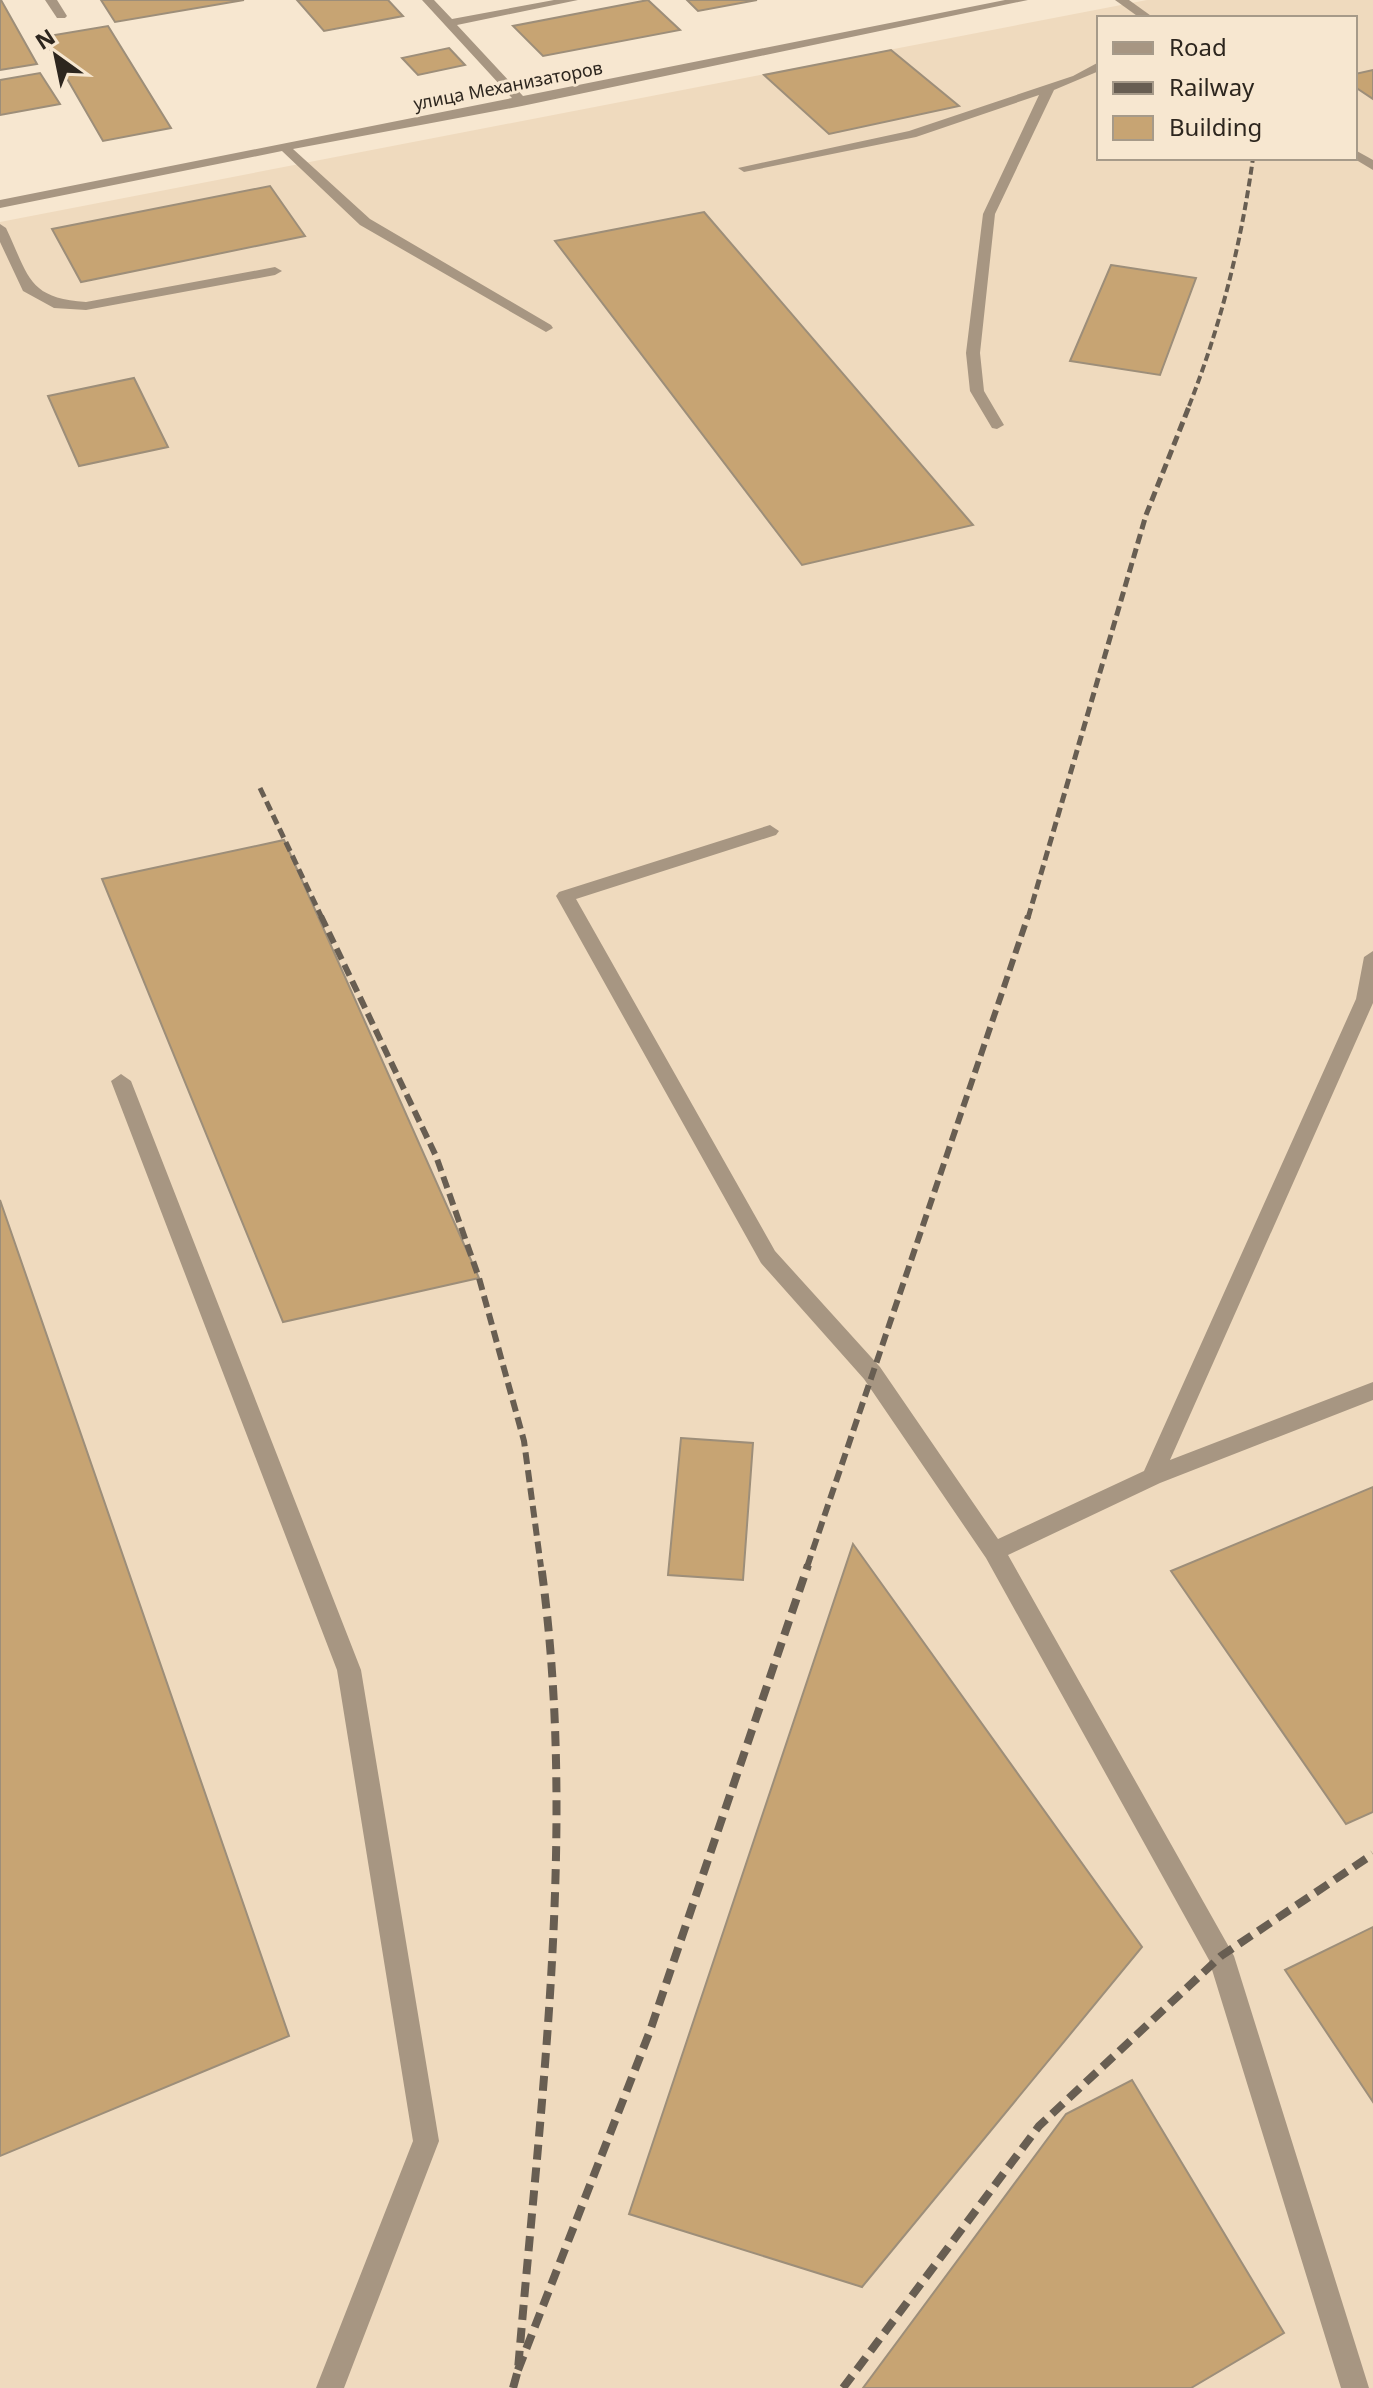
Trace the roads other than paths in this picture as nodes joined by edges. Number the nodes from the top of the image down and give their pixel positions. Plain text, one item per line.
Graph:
1 (51, 0) edge
2 (428, 0) edge
3 (572, 0) edge
4 (1022, 0) edge
5 (1121, 0) edge
6 (1002, 2) edge
7 (61, 16) dead end
8 (1145, 16) edge
9 (449, 23) junction
10 (1097, 67) edge
11 (1049, 87) junction
12 (522, 102) junction
13 (285, 148) junction
14 (744, 168) dead end
15 (0, 204) edge
16 (0, 228) edge
17 (275, 271) dead end
18 (546, 328) dead end
19 (997, 425) dead end
20 (770, 831) dead end
21 (1373, 957) edge
22 (1369, 998) edge
23 (121, 1081) dead end
24 (1373, 1391) edge
25 (1152, 1477) junction
26 (994, 1551) junction
27 (330, 2388) edge
28 (1355, 2388) edge

1 - 7 street
2 - 9 street
3 - 9 street
4 - 6 street, улица Механизаторов
5 - 8 street
6 - 12 street, улица Механизаторов
9 - 12 street
10 - 11 street
11 - 14 street
11 - 19 street
12 - 13 street, улица Механизаторов
13 - 15 street, улица Механизаторов
13 - 18 street
16 - 17 street
20 - 26 street
21 - 22 street
22 - 25 street
23 - 27 street
24 - 25 street
25 - 26 street
26 - 28 street

